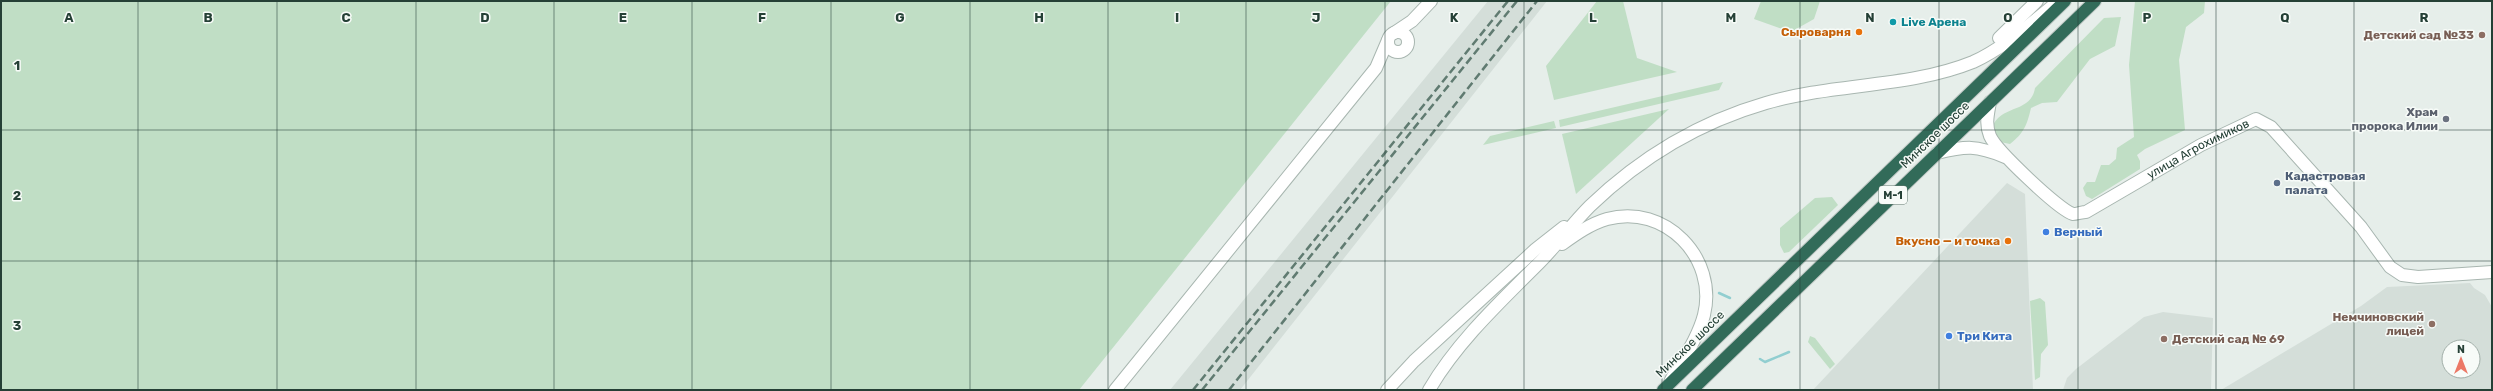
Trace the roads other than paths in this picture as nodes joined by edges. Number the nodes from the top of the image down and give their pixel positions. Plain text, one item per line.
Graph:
1 (1431, 1) edge
2 (2038, 1) edge
3 (2060, 1) edge
4 (2065, 1) edge
5 (2095, 1) edge
6 (1422, 12) junction
7 (1391, 36) junction
8 (1404, 47) junction
9 (1376, 68) junction
10 (1935, 72) junction
11 (1990, 102) junction
12 (1937, 153) junction
13 (2008, 159) junction
14 (1590, 206) junction
15 (1546, 255) junction
16 (2492, 272) edge
17 (1665, 388) edge
18 (1115, 390) edge
19 (1387, 390) edge
20 (1429, 390) edge
21 (1692, 390) edge

1 - 6 street
2 - 10 street
3 - 10 street
4 - 17 highway, Минское шоссе / М-1
5 - 11 highway, Минское шоссе / М-1
6 - 7 street
6 - 8 street
7 - 8 street
7 - 8 street
7 - 9 street
8 - 9 street
9 - 18 street
10 - 14 street
11 - 12 highway, Минское шоссе / М-1
11 - 13 street, улица Агрохимиков
12 - 13 street, улица Агрохимиков
12 - 21 highway, Минское шоссе / М-1
13 - 16 street, улица Агрохимиков
14 - 15 street
14 - 19 street
15 - 17 street
15 - 20 street

